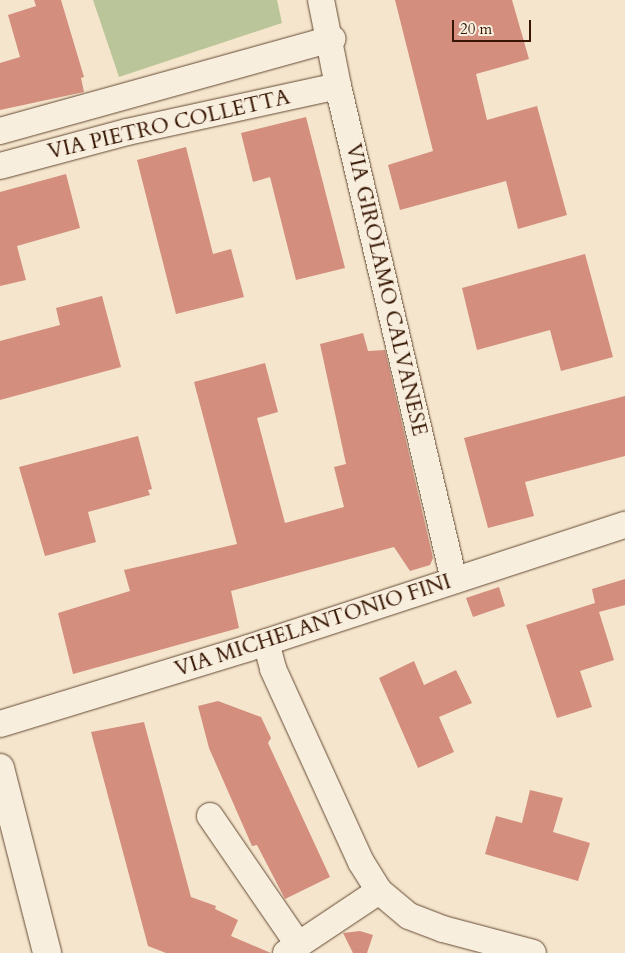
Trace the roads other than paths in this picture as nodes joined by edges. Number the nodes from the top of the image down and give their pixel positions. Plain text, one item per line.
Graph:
1 (321, 0) edge
2 (332, 39) junction
3 (338, 86) junction
4 (0, 131) edge
5 (0, 166) edge
6 (625, 525) edge
7 (454, 580) junction
8 (266, 642) junction
9 (0, 724) edge
10 (0, 768) edge
11 (210, 816) dead end
12 (379, 891) junction
13 (292, 948) edge
14 (47, 953) edge
15 (533, 953) edge

1 - 2 street, VIA GIROLAMO CALVANESE
2 - 3 street, VIA GIROLAMO CALVANESE
2 - 4 street, VIA PIETRO COLLETTA
3 - 5 street, VIA PIETRO COLLETTA
3 - 7 street, VIA GIROLAMO CALVANESE
6 - 7 street, VIA MICHELANTONIO FINI
7 - 8 street, VIA MICHELANTONIO FINI
8 - 9 street, VIA MICHELANTONIO FINI
8 - 12 street
10 - 14 main road
11 - 13 street
12 - 13 street
12 - 15 street

